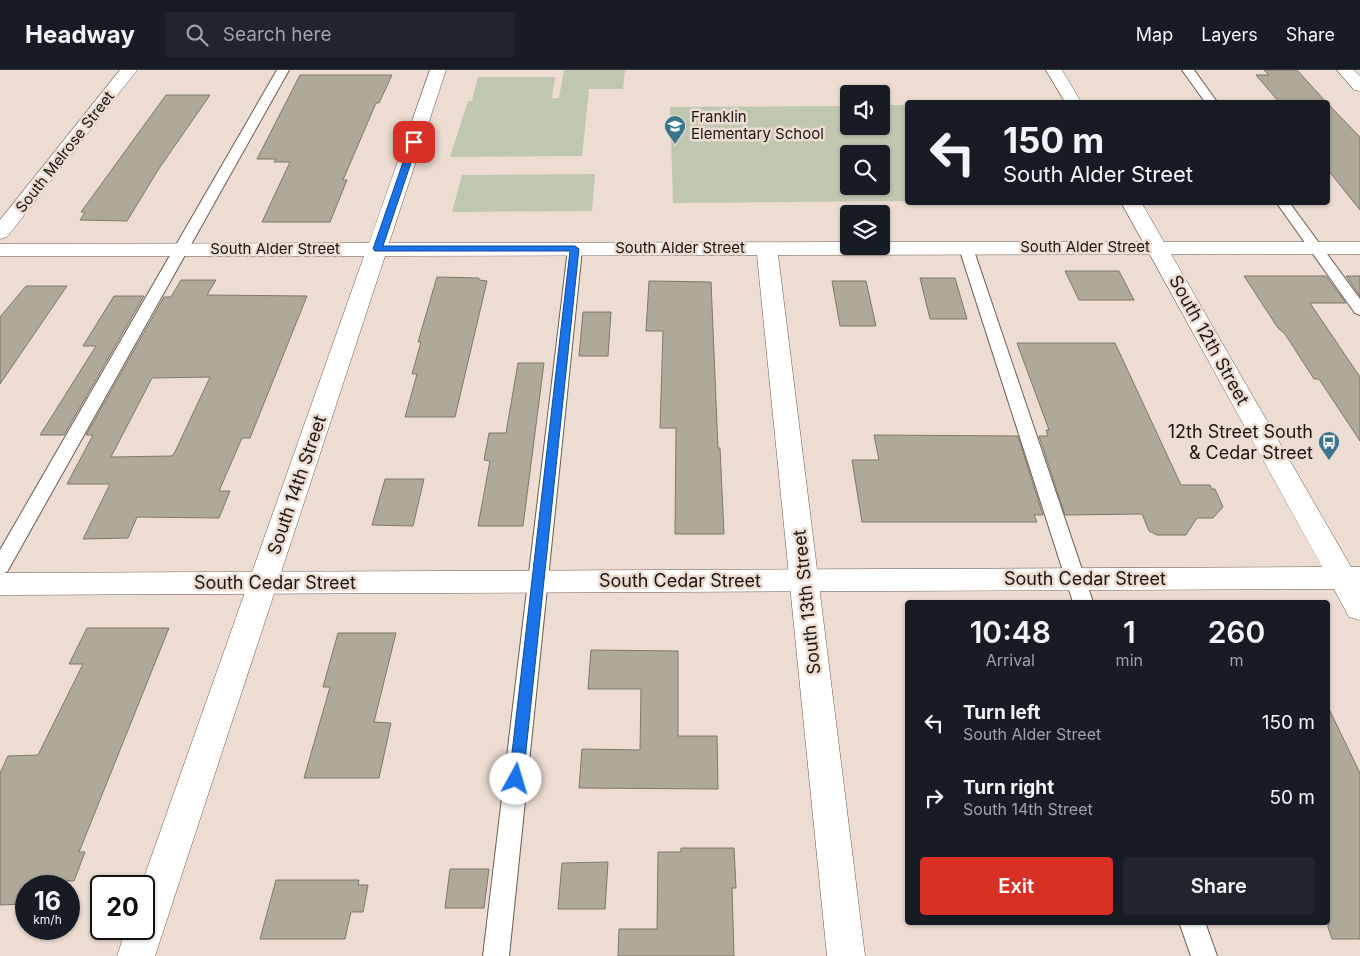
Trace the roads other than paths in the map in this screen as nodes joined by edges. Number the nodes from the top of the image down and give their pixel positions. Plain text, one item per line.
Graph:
1 (129, 70) edge
2 (283, 70) edge
3 (438, 70) edge
4 (1054, 70) edge
5 (1188, 70) edge
6 (1344, 70) edge
7 (1360, 86) edge
8 (1072, 100) edge
9 (1210, 100) edge
10 (1133, 205) edge
11 (1284, 205) edge
12 (0, 233) edge
13 (1156, 247) junction
14 (1314, 247) junction
15 (767, 248) junction
16 (966, 248) junction
17 (1360, 248) edge
18 (378, 249) junction
19 (575, 249) junction
20 (0, 250) edge
21 (181, 250) junction
22 (1360, 310) edge
23 (0, 567) edge
24 (1351, 578) edge
25 (804, 580) junction
26 (537, 582) junction
27 (263, 583) junction
28 (0, 584) edge
29 (1080, 591) edge
30 (1360, 609) edge
31 (1193, 925) edge
32 (136, 956) edge
33 (496, 956) edge
34 (846, 956) edge
35 (1204, 956) edge

1 - 12 street, South Melrose Street
2 - 21 lane
3 - 18 street, South 14th Street
4 - 8 street
5 - 9 lane
6 - 7 street
10 - 13 street, South 12th Street
11 - 14 lane
13 - 14 street, South Alder Street
13 - 16 street, South Alder Street
13 - 24 street, South 12th Street
14 - 17 street, South Alder Street
14 - 22 lane
15 - 16 street, South Alder Street
15 - 19 street, South Alder Street
15 - 25 street, South 13th Street
16 - 29 lane
18 - 19 street, South Alder Street
18 - 21 street, South Alder Street
18 - 27 street, South 14th Street
19 - 26 lane
20 - 21 street, South Alder Street
21 - 23 lane
24 - 29 street, South Cedar Street
24 - 30 street, South 12th Street
25 - 26 street, South Cedar Street
25 - 29 street, South Cedar Street
25 - 34 street, South 13th Street
26 - 27 street, South Cedar Street
26 - 33 lane
27 - 28 street, South Cedar Street
27 - 32 street, South 14th Street
31 - 35 lane

